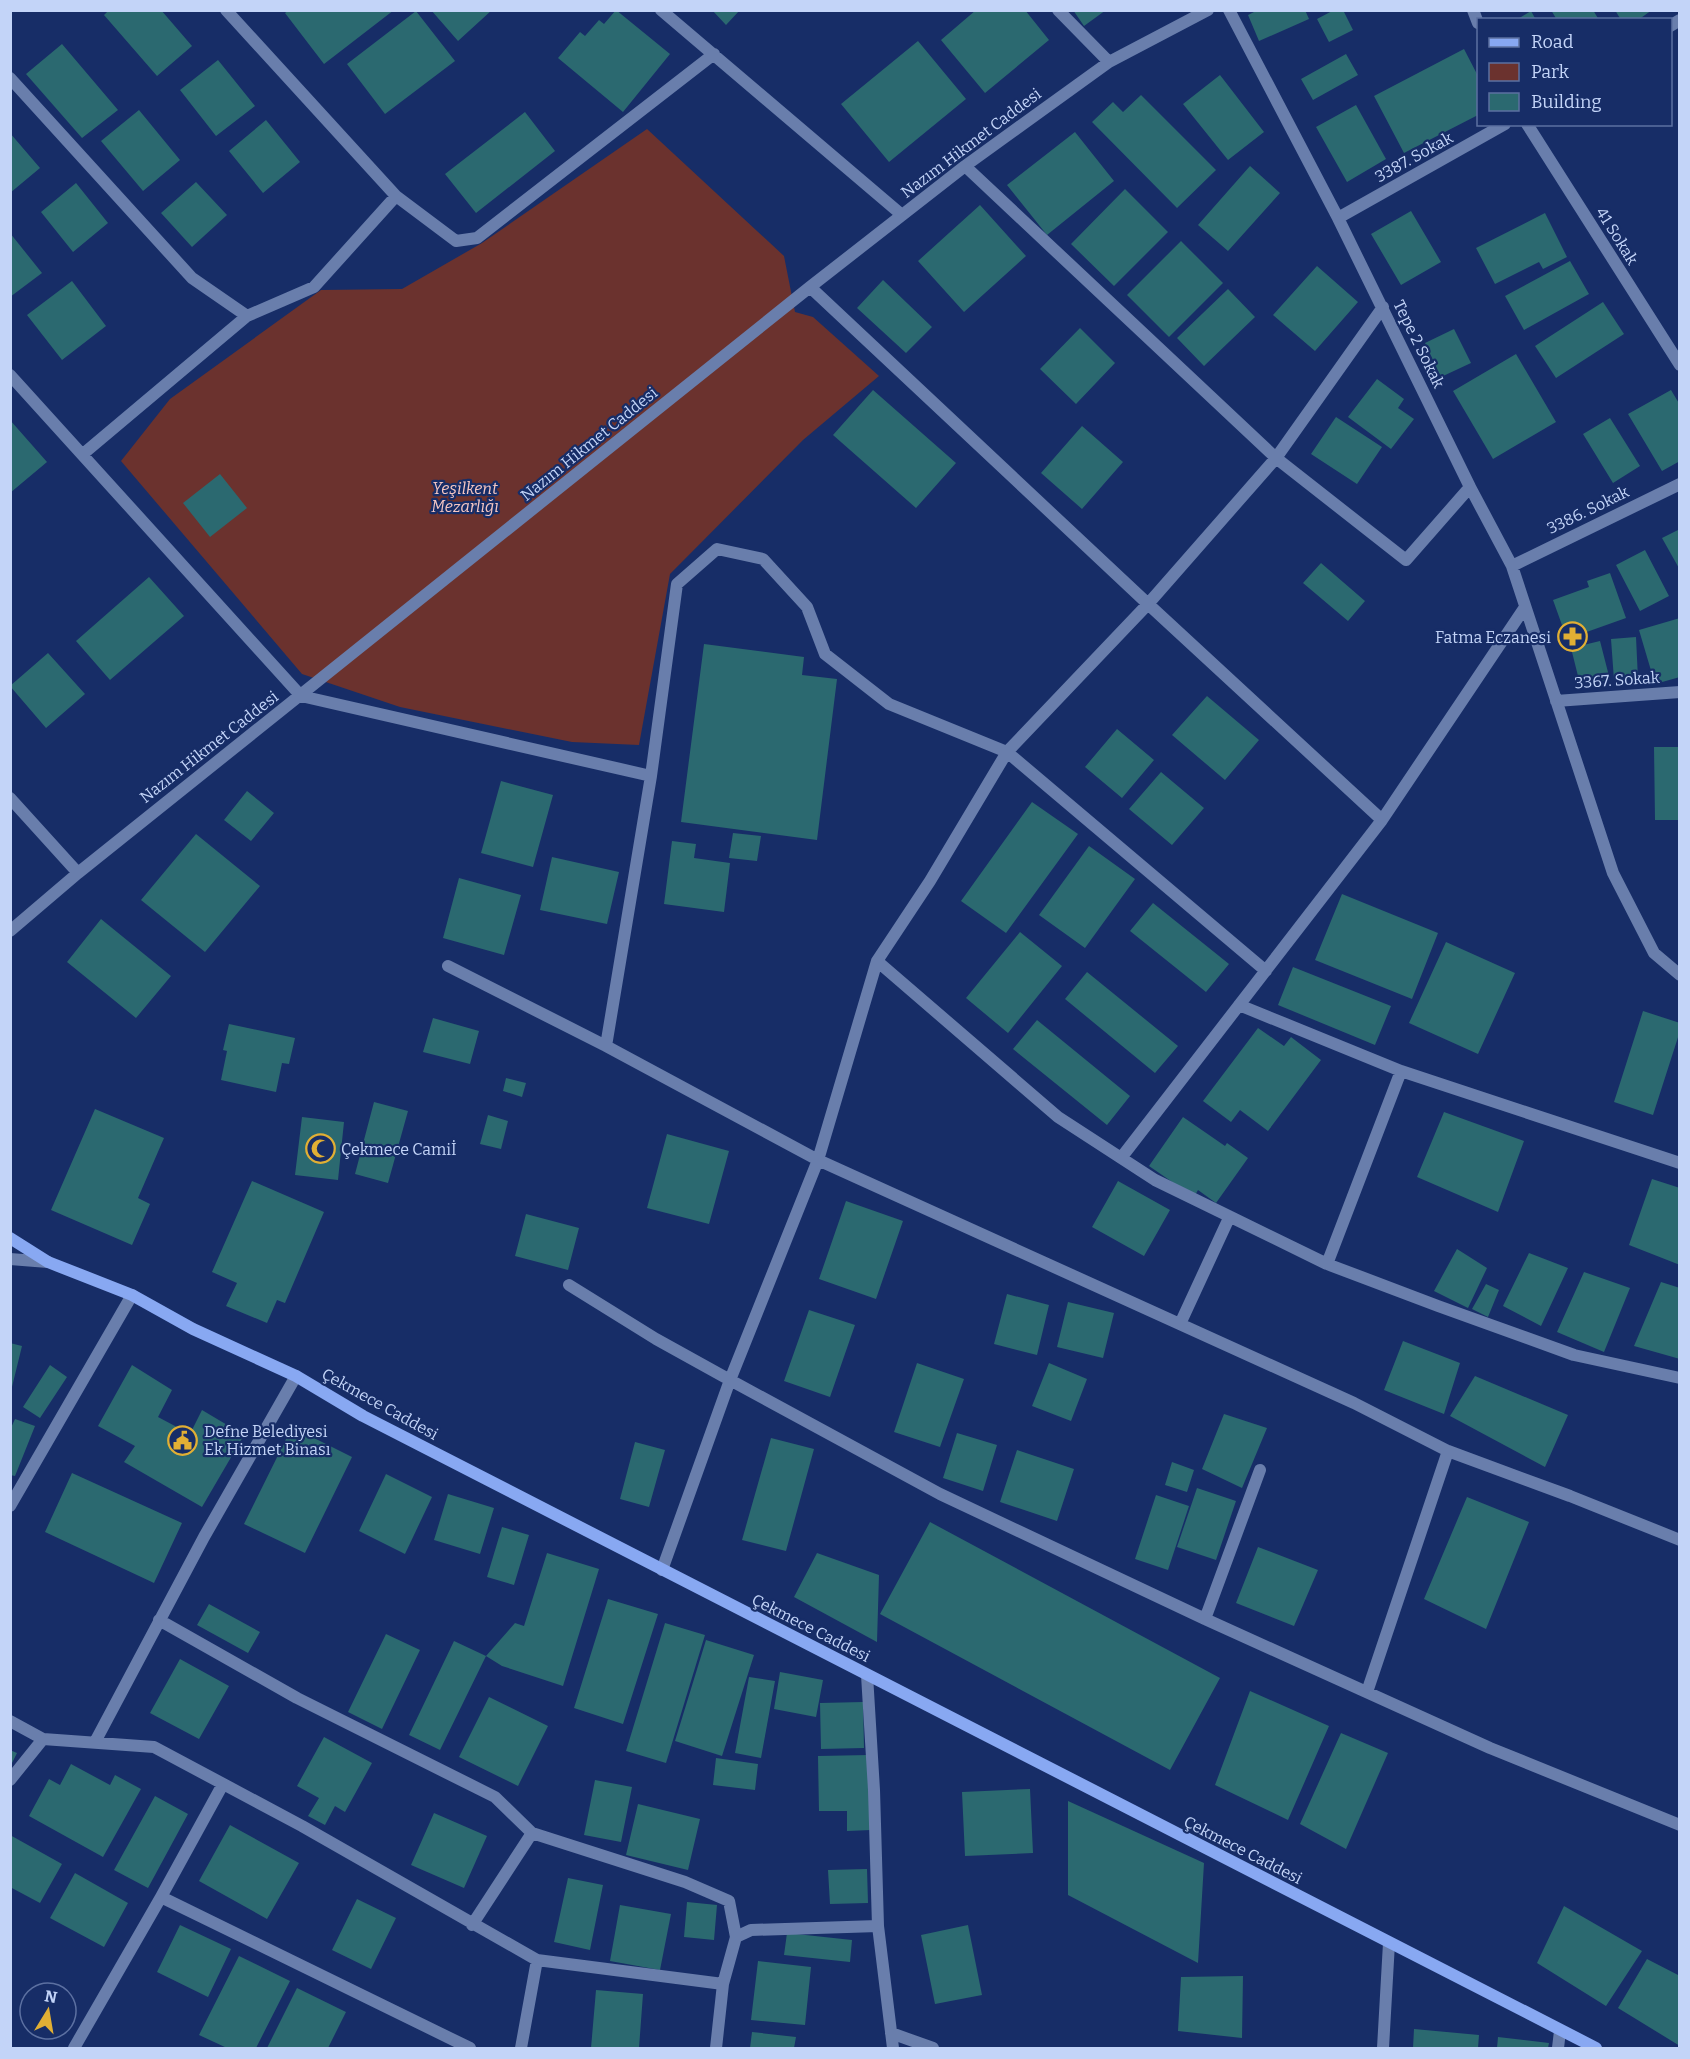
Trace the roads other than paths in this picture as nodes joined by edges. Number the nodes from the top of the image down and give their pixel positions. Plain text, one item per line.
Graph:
1 (226, 10) edge
2 (661, 10) edge
3 (1058, 10) edge
4 (1208, 10) edge
5 (1228, 10) edge
6 (714, 54) junction
7 (1109, 62) junction
8 (10, 78) edge
9 (1501, 126) edge
10 (1528, 126) edge
11 (965, 166) junction
12 (396, 196) junction
13 (902, 215) junction
14 (1338, 218) junction
15 (810, 287) junction
16 (1383, 307) junction
17 (247, 316) junction
18 (1680, 365) edge
19 (10, 375) edge
20 (83, 454) junction
21 (1276, 458) junction
22 (1680, 484) edge
23 (1470, 487) junction
24 (1512, 566) junction
25 (1148, 604) junction
26 (1525, 607) junction
27 (1680, 693) edge
28 (301, 696) junction
29 (1556, 701) junction
30 (1007, 752) junction
31 (651, 776) junction
32 (10, 798) edge
33 (1382, 820) junction
34 (78, 873) junction
35 (10, 931) edge
36 (877, 961) junction
37 (448, 966) dead end
38 (1266, 971) junction
39 (1680, 975) edge
40 (1239, 1005) junction
41 (606, 1046) junction
42 (1401, 1071) junction
43 (1121, 1158) junction
44 (818, 1160) junction
45 (1680, 1163) edge
46 (1229, 1218) junction
47 (10, 1238) edge
48 (10, 1260) edge
49 (48, 1262) junction
50 (1327, 1264) junction
51 (569, 1285) dead end
52 (132, 1295) junction
53 (1180, 1324) junction
54 (296, 1376) junction
55 (1680, 1378) edge
56 (730, 1380) junction
57 (1448, 1451) junction
58 (1260, 1470) dead end
59 (10, 1506) edge
60 (1680, 1540) edge
61 (662, 1570) junction
62 (1205, 1619) junction
63 (159, 1620) junction
64 (867, 1675) junction
65 (1367, 1692) junction
66 (10, 1720) edge
67 (43, 1739) junction
68 (95, 1742) junction
69 (10, 1780) edge
70 (223, 1784) junction
71 (1680, 1825) edge
72 (532, 1833) junction
73 (161, 1897) junction
74 (472, 1925) junction
75 (878, 1926) junction
76 (736, 1937) junction
77 (1389, 1944) junction
78 (537, 1960) junction
79 (723, 1984) junction
80 (1560, 2031) junction
81 (891, 2033) junction
82 (74, 2049) edge
83 (470, 2049) edge
84 (521, 2049) edge
85 (716, 2049) edge
86 (893, 2049) edge
87 (933, 2049) edge
88 (1383, 2049) edge
89 (1558, 2049) edge
90 (1596, 2049) edge

1 - 12 street
2 - 6 street
3 - 7 street
4 - 7 street, Nazım Hikmet Caddesi
5 - 14 street, Tepe 2 Sokak
6 - 12 street
6 - 13 street
7 - 11 street, Nazım Hikmet Caddesi
8 - 17 street
9 - 14 street, 3387. Sokak
10 - 18 street, 41 Sokak
11 - 13 street, Nazım Hikmet Caddesi
11 - 21 street
12 - 17 street
13 - 15 street, Nazım Hikmet Caddesi
14 - 16 street, Tepe 2 Sokak
15 - 25 street
15 - 28 street, Nazım Hikmet Caddesi
16 - 21 street
16 - 23 street, Tepe 2 Sokak
17 - 20 street
19 - 20 street
20 - 28 street
21 - 23 street
21 - 25 street
22 - 24 street, 3386. Sokak
23 - 24 street, Tepe 2 Sokak
24 - 26 street, Tepe 2 Sokak
25 - 30 street
25 - 33 street
26 - 29 street, Tepe 2 Sokak
26 - 33 street
27 - 29 street, 3367. Sokak
28 - 31 street
28 - 34 street, Nazım Hikmet Caddesi
29 - 39 street, Tepe 2 Sokak
30 - 31 street
30 - 36 street
30 - 38 street
31 - 41 street
32 - 34 street
33 - 38 street
34 - 35 street, Nazım Hikmet Caddesi
36 - 43 street
36 - 44 street
37 - 41 street
38 - 40 street
40 - 42 street
40 - 43 street
41 - 44 street
42 - 45 street
42 - 50 street
43 - 46 street
44 - 53 street
44 - 56 street
46 - 50 street
46 - 53 street
47 - 49 main road, Çekmece Caddesi
48 - 49 street
49 - 52 main road, Çekmece Caddesi
50 - 55 street
51 - 56 street
52 - 54 main road, Çekmece Caddesi
52 - 59 street
53 - 57 street
54 - 61 main road, Çekmece Caddesi
54 - 63 street
56 - 61 street
56 - 62 street
57 - 60 street
57 - 65 street
58 - 62 street
61 - 64 main road, Çekmece Caddesi
62 - 65 street
63 - 68 street
63 - 72 street
64 - 75 street
64 - 77 main road, Çekmece Caddesi
65 - 71 street
66 - 67 street
67 - 68 street
67 - 69 street
68 - 70 street
70 - 73 street
70 - 74 street
72 - 74 street
72 - 76 street
73 - 82 street
73 - 83 street
74 - 78 street
75 - 76 street
75 - 81 street
76 - 79 street
77 - 80 main road, Çekmece Caddesi
77 - 88 street
78 - 79 street
78 - 84 street
79 - 85 street
80 - 89 street
80 - 90 main road, Çekmece Caddesi
81 - 86 street
81 - 87 street

